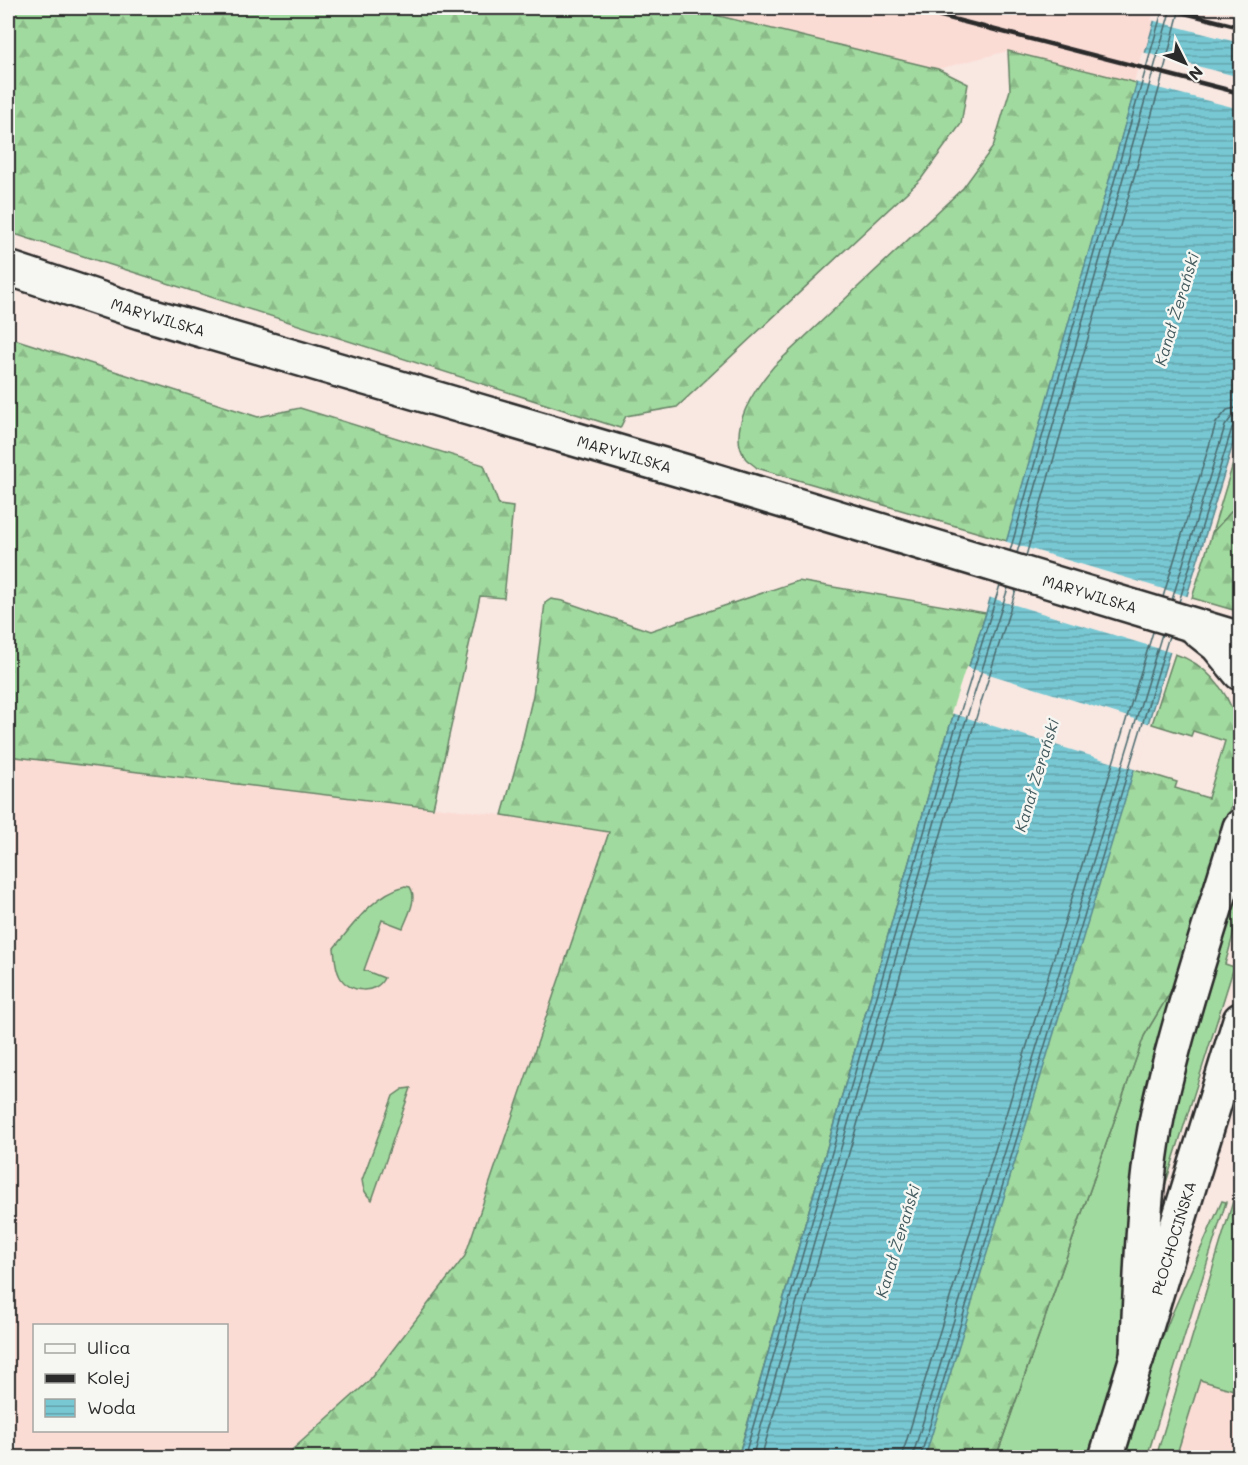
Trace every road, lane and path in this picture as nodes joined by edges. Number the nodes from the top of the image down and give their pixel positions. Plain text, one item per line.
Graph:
1 (8, 268) edge
2 (1189, 623) junction
3 (1240, 639) edge
4 (1240, 673) edge
5 (1240, 827) edge
6 (1240, 1020) edge
7 (1137, 1357) junction
8 (1106, 1458) edge

1 - 2 main road, MARYWILSKA
2 - 3 main road, MARYWILSKA
2 - 4 main road
5 - 7 main road
6 - 7 main road, PŁOCHOCIŃSKA
7 - 8 main road, PŁOCHOCIŃSKA

